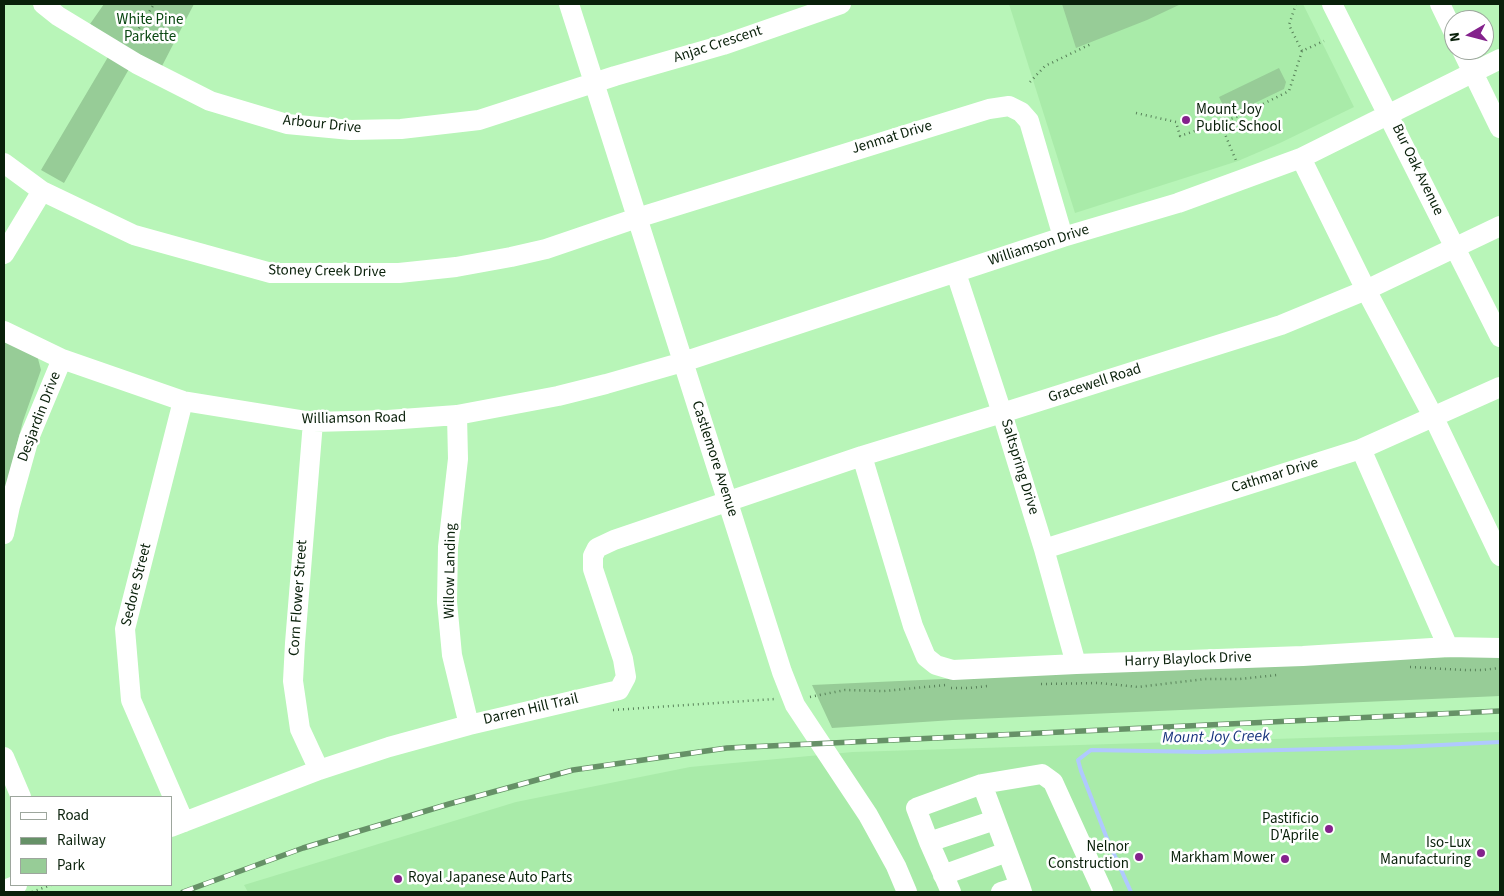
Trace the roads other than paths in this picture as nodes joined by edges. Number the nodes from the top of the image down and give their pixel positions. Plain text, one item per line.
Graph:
1 (43, 4) edge
2 (569, 4) edge
3 (841, 4) edge
4 (1332, 4) edge
5 (1500, 59) edge
6 (1467, 60) edge
7 (1473, 73) junction
8 (594, 83) junction
9 (1389, 114) junction
10 (1500, 128) edge
11 (1301, 158) junction
12 (4, 163) edge
13 (42, 191) junction
14 (637, 218) junction
15 (1500, 226) edge
16 (1063, 237) junction
17 (1455, 247) junction
18 (4, 254) edge
19 (956, 273) junction
20 (1366, 290) junction
21 (4, 331) edge
22 (1500, 337) edge
23 (62, 359) junction
24 (683, 362) junction
25 (1500, 387) edge
26 (183, 401) junction
27 (1002, 413) junction
28 (457, 415) junction
29 (1434, 418) junction
30 (314, 422) junction
31 (1362, 449) junction
32 (862, 456) junction
33 (727, 501) junction
34 (4, 534) edge
35 (1044, 549) junction
36 (1500, 556) edge
37 (1448, 647) junction
38 (1500, 648) edge
39 (1076, 664) junction
40 (469, 725) junction
41 (4, 757) edge
42 (319, 770) junction
43 (982, 784) junction
44 (21, 796) edge
45 (167, 796) edge
46 (172, 809) edge
47 (995, 820) junction
48 (178, 825) edge
49 (929, 842) junction
50 (1007, 852) junction
51 (947, 884) edge
52 (1014, 890) edge
53 (907, 892) edge
54 (1103, 892) edge

1 - 8 street, Arbour Drive
2 - 8 street, Castlemore Avenue
3 - 8 street, Anjac Crescent
4 - 9 street, Bur Oak Avenue
5 - 7 street
6 - 7 street
7 - 9 street
7 - 10 street
8 - 14 street, Castlemore Avenue
9 - 11 street, Williamson Drive
9 - 17 street, Bur Oak Avenue
11 - 16 street, Williamson Drive
11 - 20 street
12 - 13 street, Stoney Creek Drive
13 - 14 street, Stoney Creek Drive
13 - 18 street
14 - 16 street, Jenmat Drive
14 - 24 street, Castlemore Avenue
15 - 17 street, Gracewell Road
16 - 19 street, Williamson Drive
17 - 20 street, Gracewell Road
17 - 22 street, Bur Oak Avenue
19 - 24 street, Williamson Drive
19 - 27 street, Saltspring Drive
20 - 27 street, Gracewell Road
20 - 29 street
21 - 23 street, Williamson Road
23 - 26 street, Williamson Road
23 - 34 street, Desjardin Drive
24 - 28 street, Williamson Road
24 - 33 street, Castlemore Avenue
25 - 29 street, Cathmar Drive
26 - 30 street, Williamson Road
26 - 45 street, Sedore Street
27 - 32 street, Gracewell Road
27 - 35 street, Saltspring Drive
28 - 30 street, Williamson Road
28 - 40 street, Willow Landing
29 - 31 street, Cathmar Drive
29 - 36 street
30 - 42 street, Corn Flower Street
31 - 35 street, Cathmar Drive
31 - 37 street
32 - 33 street, Gracewell Road
32 - 39 street, Harry Blaylock Drive
33 - 40 street, Darren Hill Trail
33 - 53 street, Castlemore Avenue
35 - 39 street, Saltspring Drive
37 - 38 street, Harry Blaylock Drive
37 - 39 street, Harry Blaylock Drive
40 - 42 street, Darren Hill Trail
41 - 44 street
42 - 48 street, Darren Hill Trail
43 - 47 street
43 - 49 street
43 - 54 street
46 - 48 street, Sedore Street
47 - 49 street
47 - 50 street
49 - 51 street
50 - 51 street
50 - 52 street

